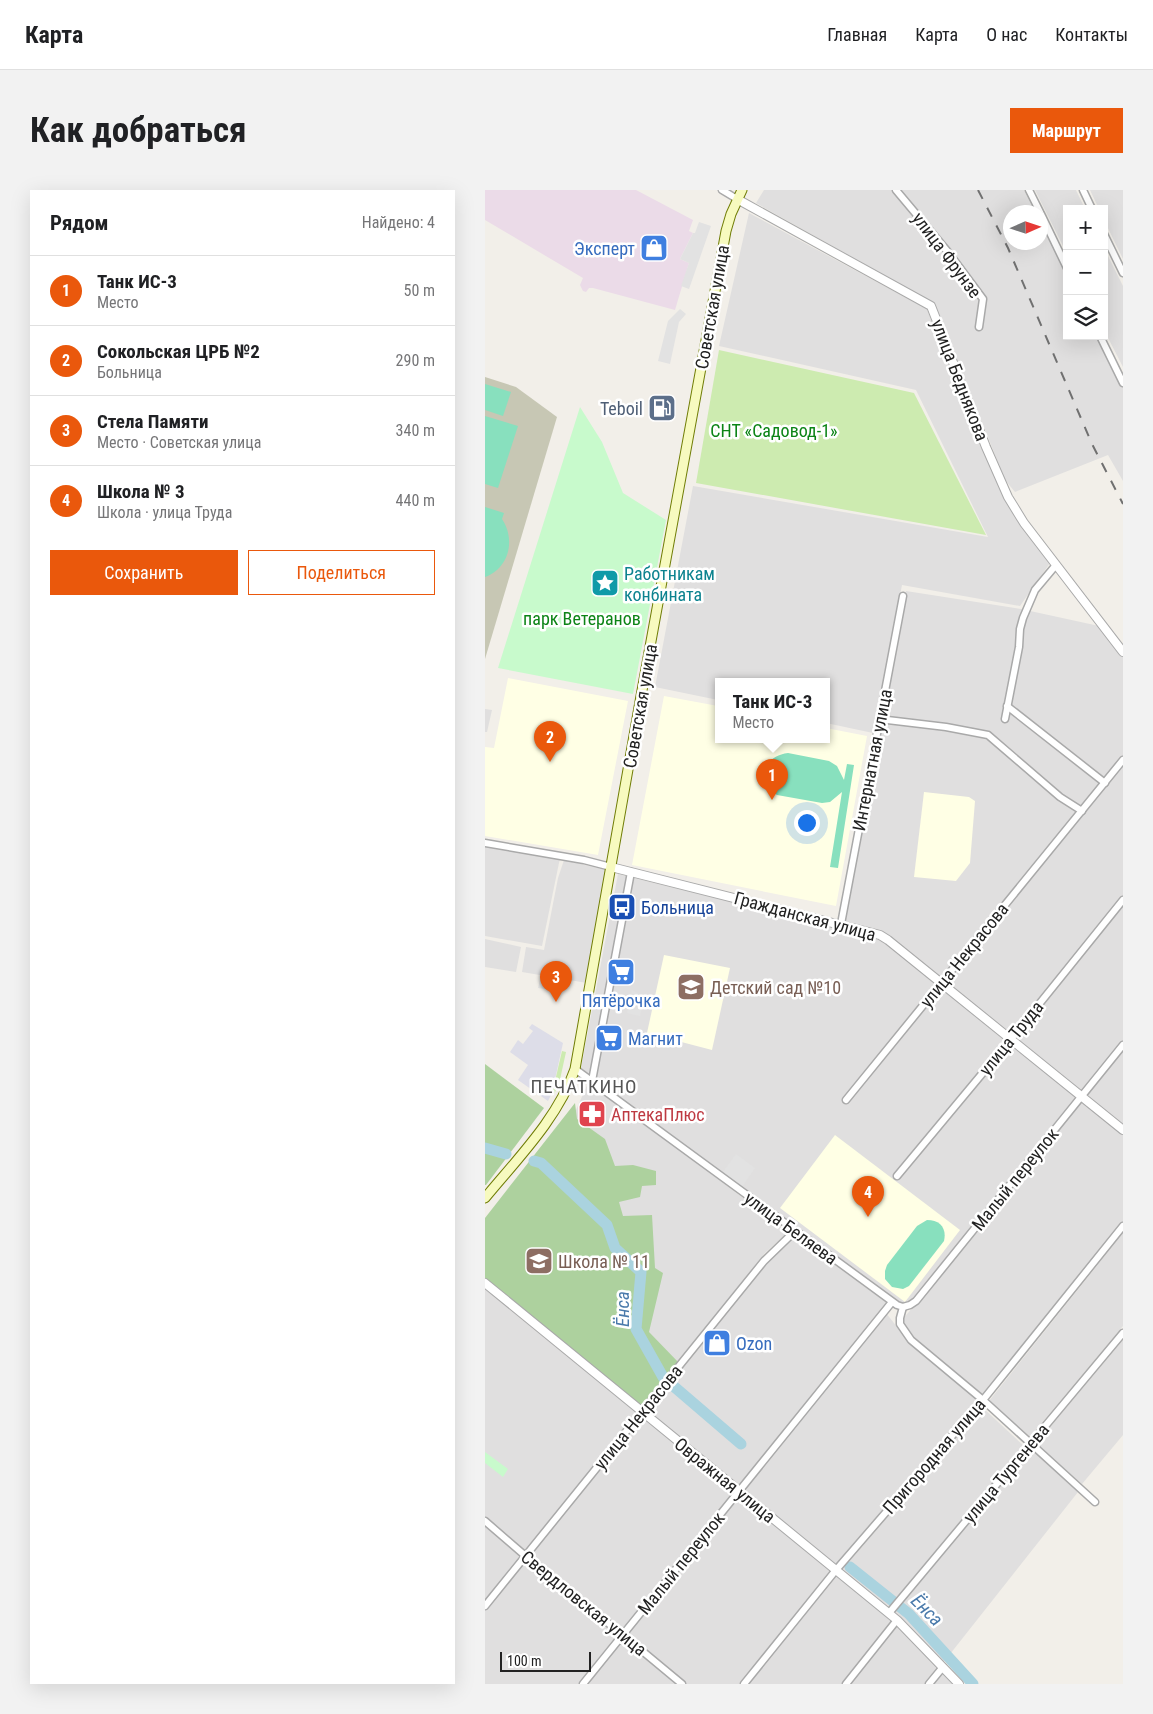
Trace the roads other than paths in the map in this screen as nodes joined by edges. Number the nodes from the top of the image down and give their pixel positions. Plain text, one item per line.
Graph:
1 (722, 190) edge
2 (742, 190) edge
3 (895, 190) edge
4 (1029, 190) edge
5 (1083, 190) edge
6 (737, 199) junction
7 (1036, 205) edge
8 (1090, 205) edge
9 (1048, 229) edge
10 (1108, 242) edge
11 (1063, 260) edge
12 (1123, 273) edge
13 (979, 327) dead end
14 (1102, 340) edge
15 (1123, 383) edge
16 (1056, 565) junction
17 (903, 596) dead end
18 (1123, 652) edge
19 (1007, 706) junction
20 (879, 719) junction
21 (1005, 719) dead end
22 (1123, 760) edge
23 (1105, 783) junction
24 (1082, 811) junction
25 (485, 843) edge
26 (611, 867) junction
27 (631, 872) junction
28 (1123, 900) edge
29 (841, 924) junction
30 (941, 983) junction
31 (1011, 1039) junction
32 (1123, 1045) edge
33 (575, 1069) junction
34 (592, 1081) junction
35 (1081, 1096) junction
36 (846, 1100) dead end
37 (1123, 1130) edge
38 (897, 1176) dead end
39 (485, 1198) edge
40 (1123, 1226) edge
41 (795, 1231) junction
42 (485, 1283) edge
43 (892, 1302) junction
44 (903, 1307) junction
45 (1123, 1333) edge
46 (983, 1400) junction
47 (642, 1412) junction
48 (1031, 1443) junction
49 (739, 1491) junction
50 (1095, 1502) dead end
51 (485, 1521) edge
52 (526, 1556) junction
53 (835, 1570) junction
54 (485, 1606) edge
55 (889, 1613) junction
56 (897, 1620) junction
57 (623, 1635) junction
58 (943, 1667) junction
59 (583, 1684) edge
60 (682, 1684) edge
61 (744, 1684) edge
62 (846, 1684) edge
63 (929, 1684) edge
64 (959, 1684) edge

1 - 6 street, улица Беднякова
2 - 6 main road, Советская улица
3 - 13 street, улица Фрунзе
4 - 7 street
5 - 8 street
6 - 16 street, улица Беднякова
6 - 26 main road, Советская улица
9 - 11 street
10 - 12 street
14 - 15 street
16 - 18 street, улица Беднякова
16 - 19 street
17 - 20 street, Интернатная улица
19 - 21 street
19 - 23 street
20 - 24 street
20 - 29 street, Интернатная улица
22 - 23 street, улица Некрасова
23 - 24 street, улица Некрасова
24 - 30 street, улица Некрасова
25 - 26 street, Гражданская улица
26 - 27 street, Гражданская улица
26 - 33 main road, Советская улица
27 - 29 street, Гражданская улица
27 - 34 street
28 - 31 street, улица Труда
29 - 30 street, Гражданская улица
30 - 31 street, Гражданская улица
30 - 36 street, улица Некрасова
31 - 35 street, Гражданская улица
31 - 38 street, улица Труда
32 - 35 street, Малый переулок
33 - 34 street, улица Беляева
33 - 39 main road, Советская улица
34 - 41 street, улица Беляева
35 - 37 street, Гражданская улица
35 - 44 street, Малый переулок
40 - 46 street, Пригородная улица
41 - 43 street, улица Беляева
41 - 47 street, улица Некрасова
42 - 47 street, Овражная улица
43 - 44 street, улица Беляева
43 - 49 street, Малый переулок
44 - 46 street
45 - 48 street, улица Тургенева
46 - 48 street
46 - 53 street, Пригородная улица
47 - 49 street, Овражная улица
47 - 52 street, улица Некрасова
48 - 50 street
48 - 55 street, улица Тургенева
49 - 53 street, Овражная улица
49 - 57 street, Малый переулок
51 - 52 street, Свердловская улица
52 - 54 street, улица Некрасова
52 - 57 street, Свердловская улица
53 - 55 street, Овражная улица
53 - 61 street, Пригородная улица
55 - 56 street, Овражная улица
56 - 58 street, Овражная улица
56 - 62 street
57 - 59 street, Малый переулок
57 - 60 street, Свердловская улица
58 - 63 street
58 - 64 street, Овражная улица

